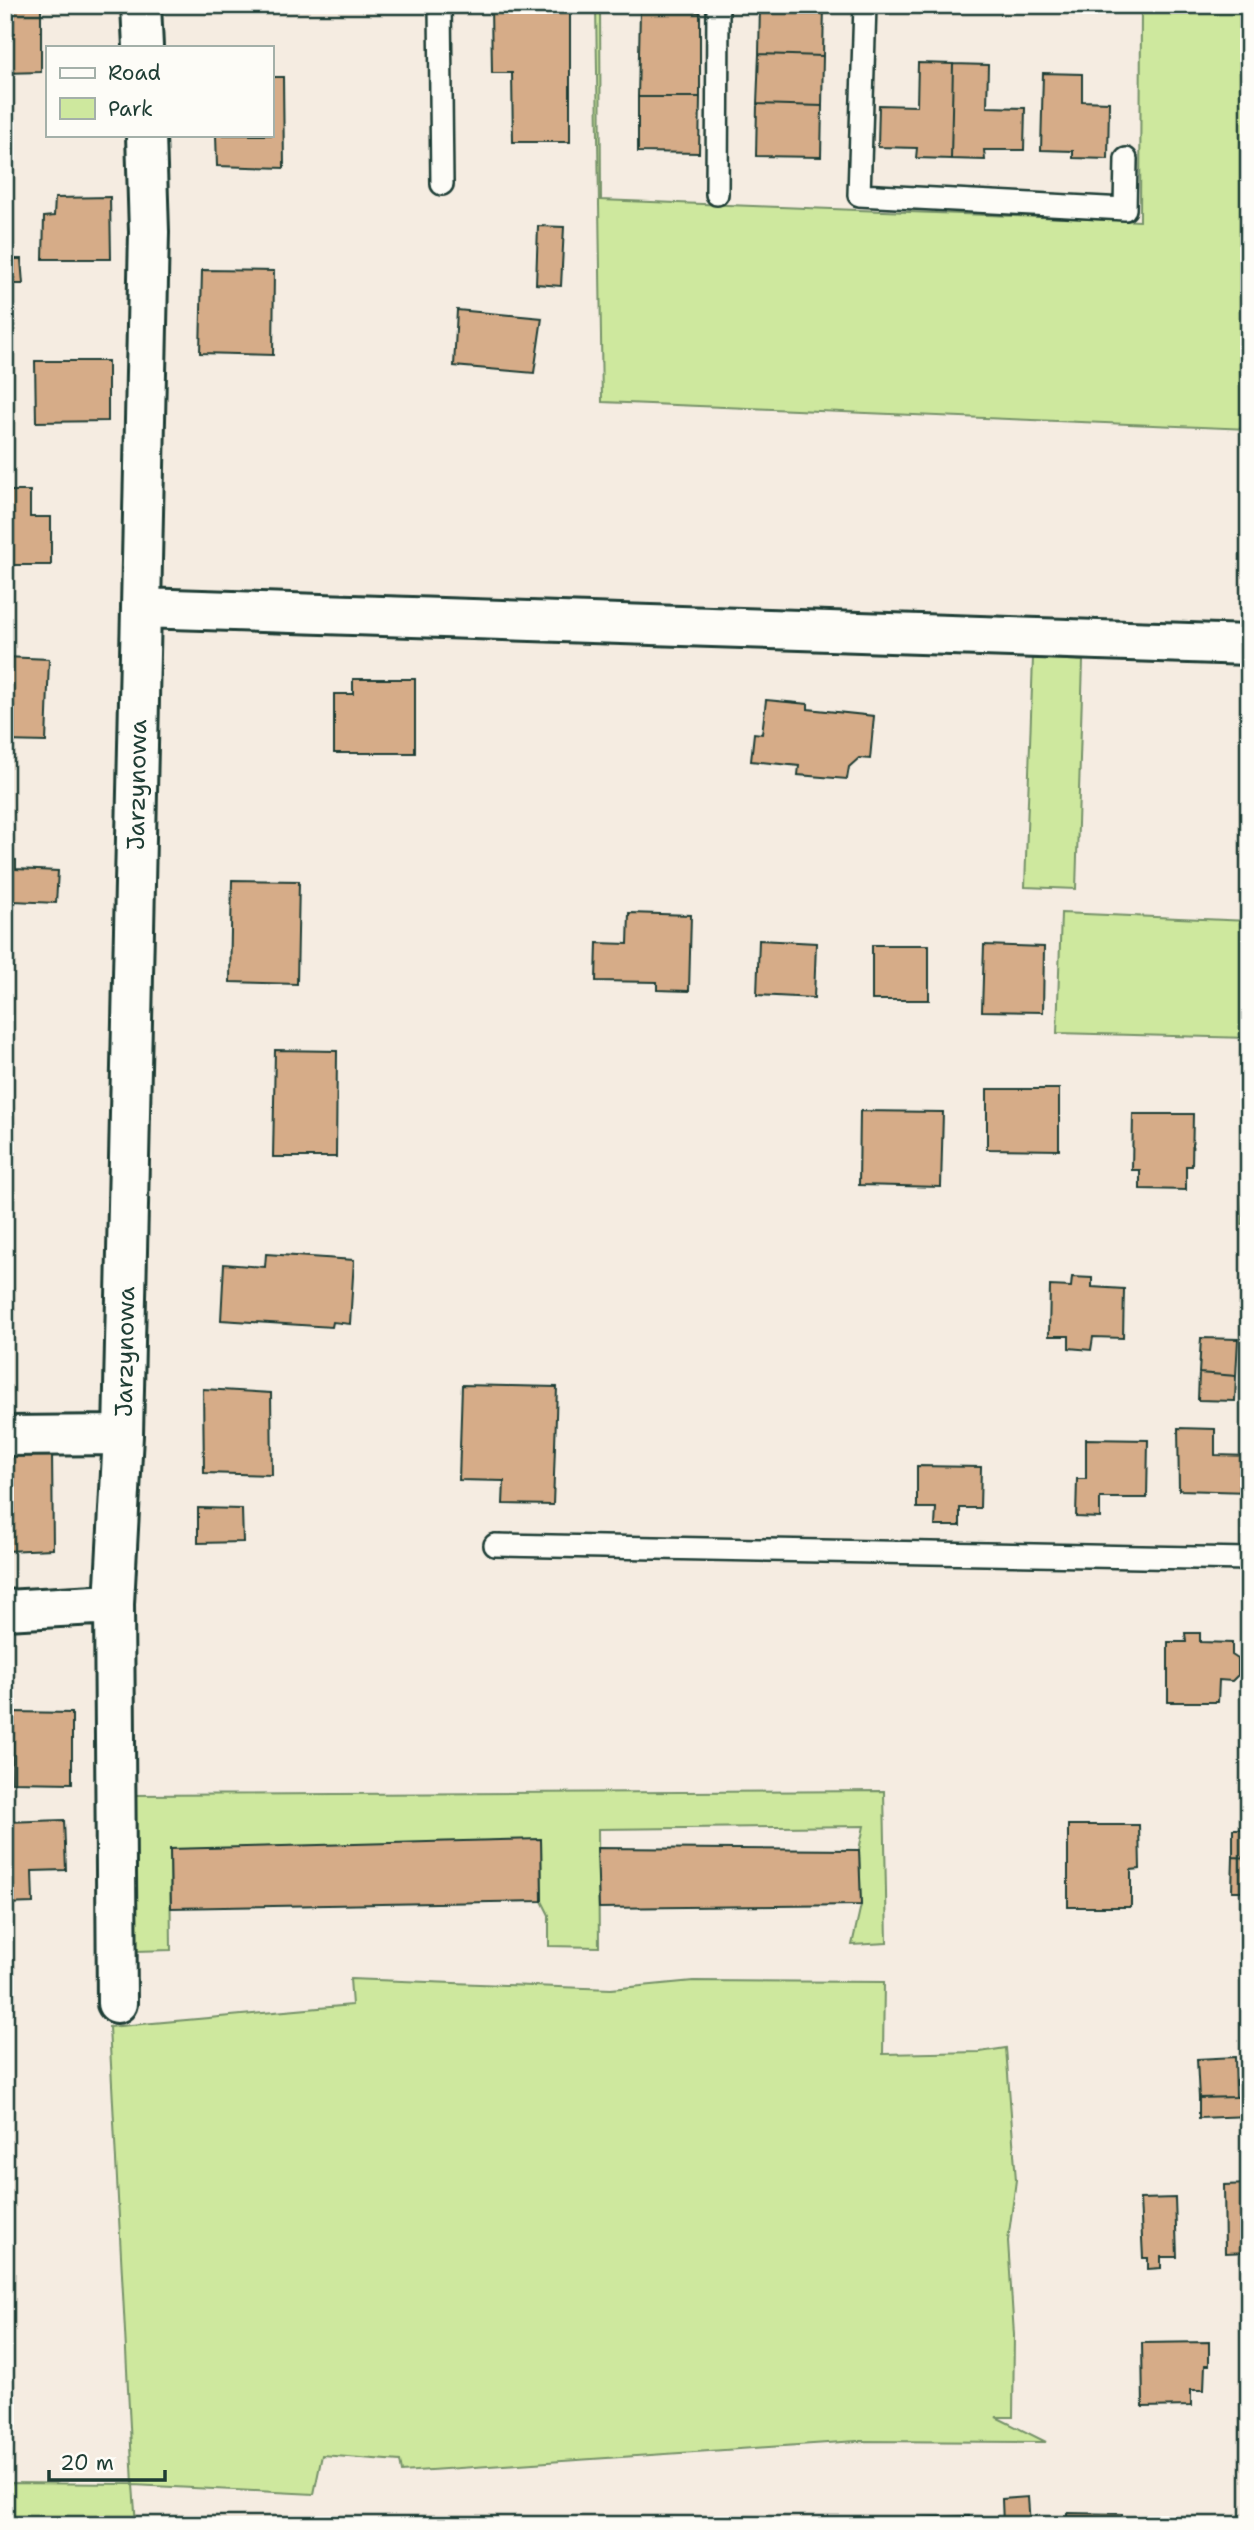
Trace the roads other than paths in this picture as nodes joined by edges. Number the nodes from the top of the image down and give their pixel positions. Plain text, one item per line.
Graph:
1 (141, 5) edge
2 (440, 5) edge
3 (718, 5) edge
4 (865, 5) edge
5 (143, 46) edge
6 (146, 136) edge
7 (1126, 159) dead end
8 (442, 184) dead end
9 (717, 194) dead end
10 (141, 608) junction
11 (1249, 645) edge
12 (123, 1435) junction
13 (5, 1436) edge
14 (495, 1545) dead end
15 (1249, 1559) edge
16 (114, 1604) junction
17 (5, 1610) edge
18 (117, 2003) dead end

1 - 5 street
2 - 8 lane
3 - 9 lane
4 - 7 lane
6 - 10 street, Jarzynowa
10 - 11 street
10 - 12 street, Jarzynowa
12 - 13 street, Jarzynowa
12 - 16 street, Jarzynowa
14 - 15 lane
16 - 17 street
16 - 18 street, Jarzynowa

